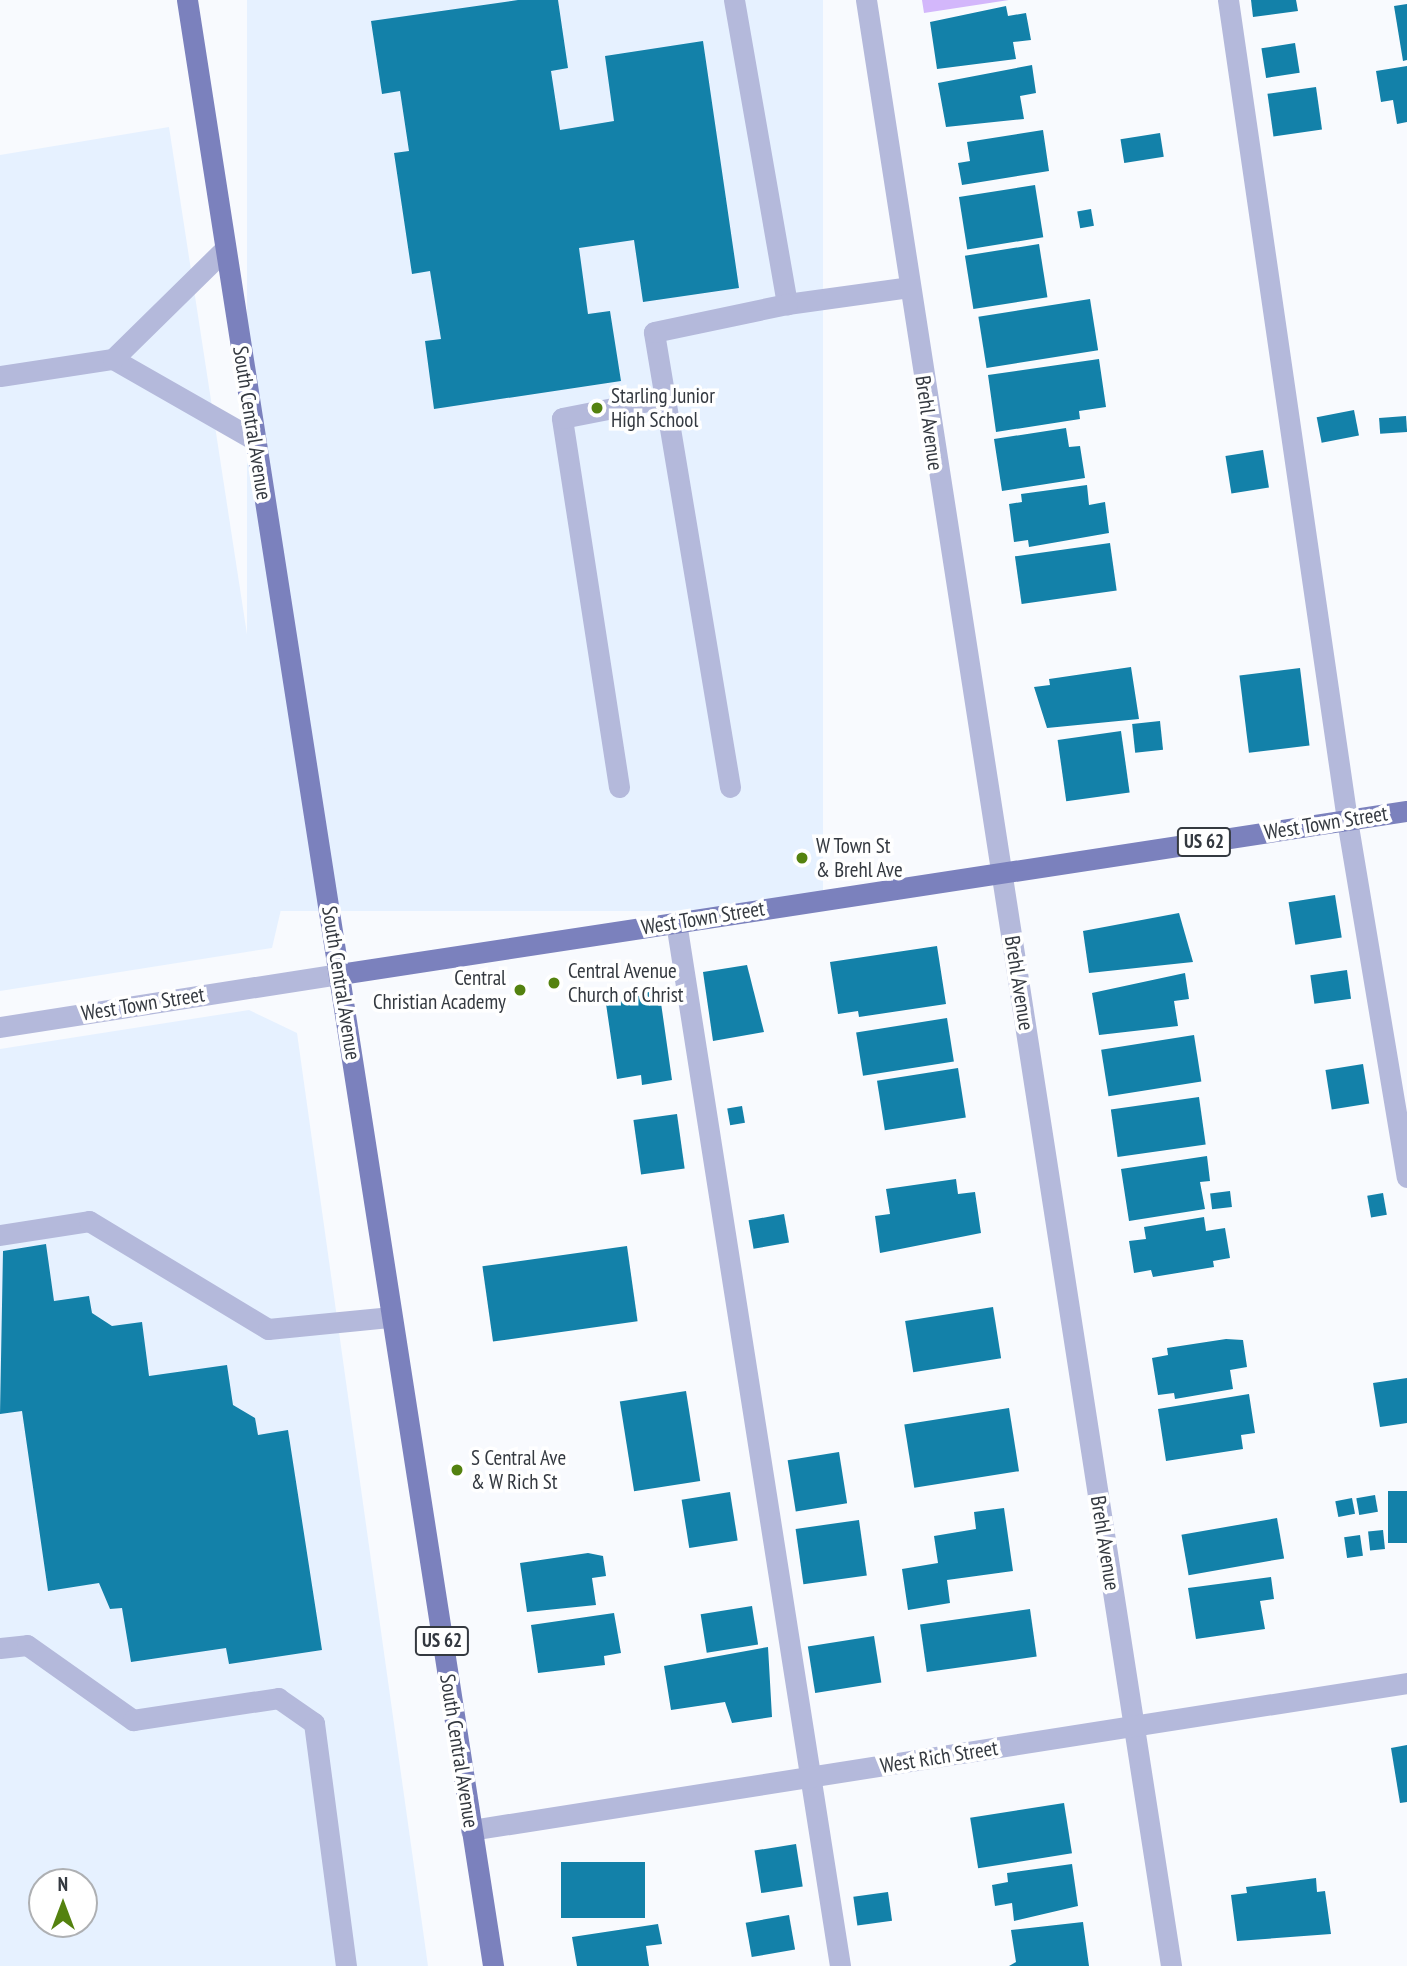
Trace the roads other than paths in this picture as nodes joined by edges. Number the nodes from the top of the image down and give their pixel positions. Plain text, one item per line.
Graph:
1 (187, 0) edge
2 (734, 0) edge
3 (866, 0) edge
4 (1227, 0) edge
5 (225, 249) junction
6 (909, 287) junction
7 (787, 304) junction
8 (113, 359) junction
9 (0, 376) edge
10 (664, 398) junction
11 (255, 440) junction
12 (619, 787) dead end
13 (730, 787) dead end
14 (1407, 811) edge
15 (1347, 820) junction
16 (1002, 873) junction
17 (676, 922) junction
18 (340, 974) junction
19 (0, 1027) edge
20 (1407, 1177) edge
21 (0, 1235) edge
22 (391, 1317) junction
23 (0, 1648) edge
24 (1407, 1683) edge
25 (1134, 1727) junction
26 (811, 1777) junction
27 (471, 1830) junction
28 (346, 1966) edge
29 (493, 1966) edge
30 (840, 1966) edge
31 (1171, 1966) edge

1 - 5 main road, South Central Avenue
2 - 7 street
3 - 6 street, Brehl Avenue
4 - 15 street
5 - 8 street
5 - 11 main road, South Central Avenue
6 - 7 street
6 - 16 street, Brehl Avenue
7 - 10 street
8 - 9 street
8 - 11 street
10 - 12 street
10 - 13 street
11 - 18 main road, South Central Avenue
14 - 15 main road, West Town Street / US 62
15 - 16 main road, West Town Street / US 62
15 - 20 street
16 - 17 main road, West Town Street / US 62
16 - 25 street, Brehl Avenue
17 - 18 main road, West Town Street / US 62
17 - 26 street
18 - 19 street, West Town Street
18 - 22 main road, South Central Avenue / US 62
21 - 22 street
22 - 27 main road, South Central Avenue / US 62
23 - 28 street
24 - 25 street, West Rich Street
25 - 26 street, West Rich Street
25 - 31 street, Brehl Avenue
26 - 27 street, West Rich Street
26 - 30 street
27 - 29 main road, South Central Avenue / US 62

